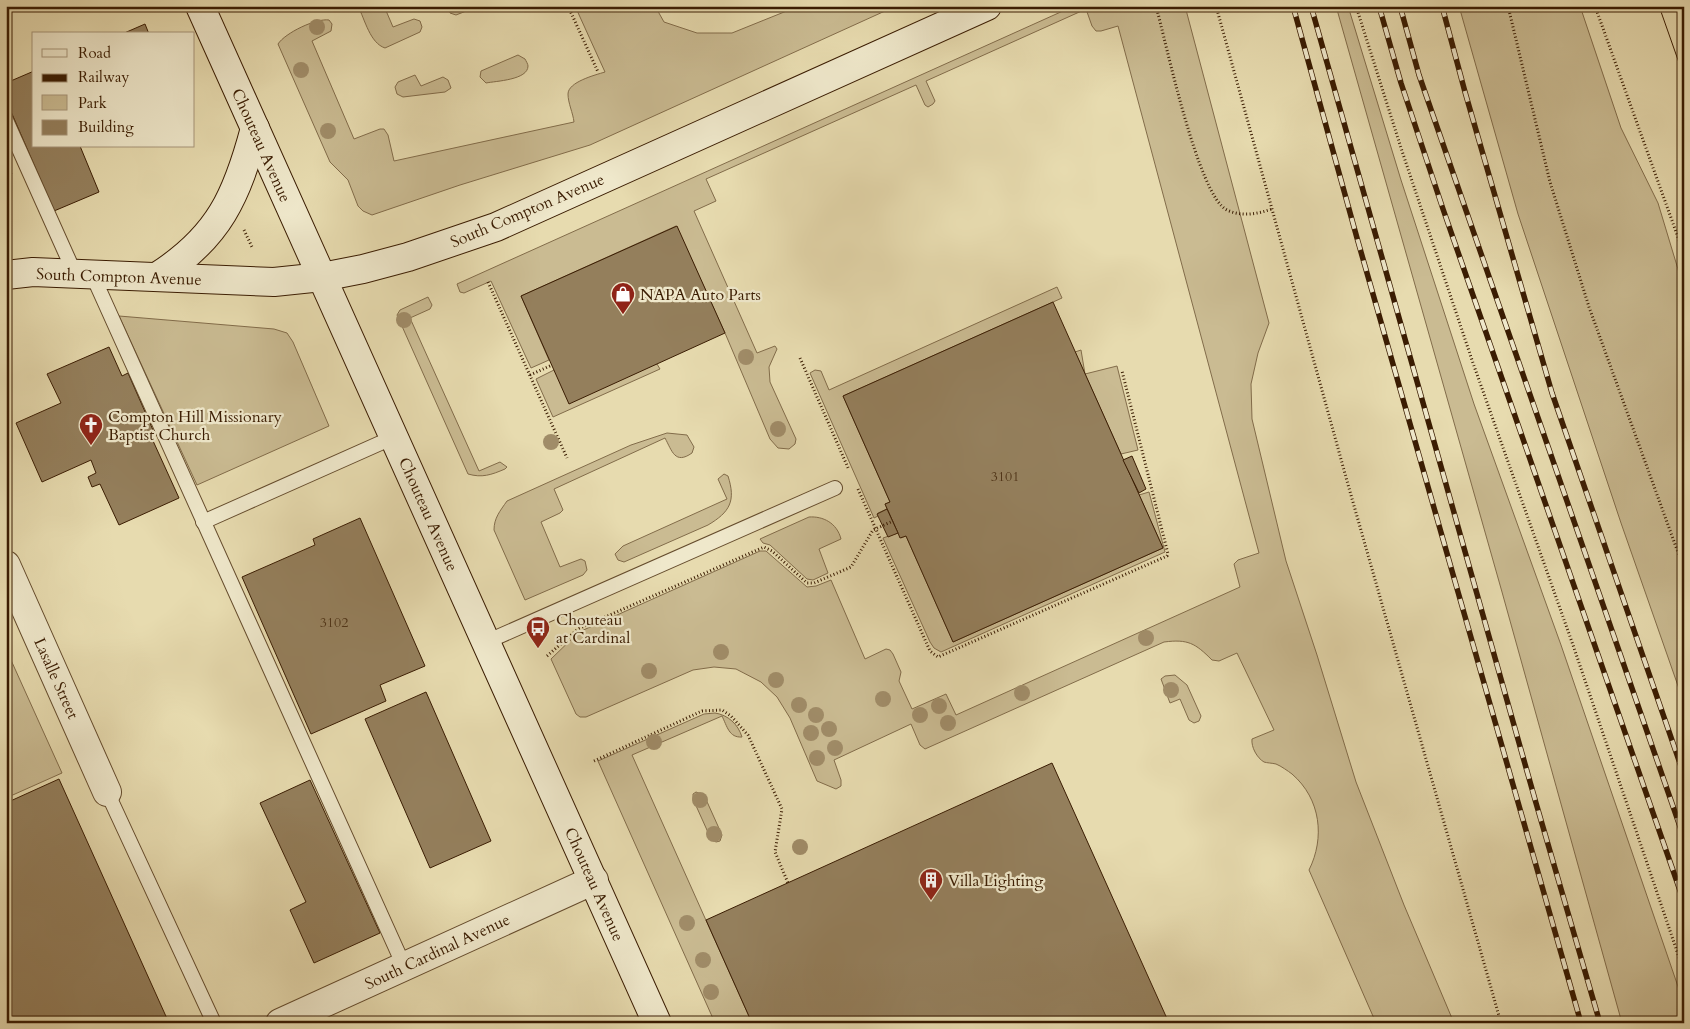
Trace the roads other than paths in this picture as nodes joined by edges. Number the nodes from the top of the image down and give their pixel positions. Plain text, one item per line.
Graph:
1 (200, 6) edge
2 (987, 6) edge
3 (6, 120) edge
4 (255, 128) junction
5 (83, 274) junction
6 (6, 275) edge
7 (158, 276) junction
8 (322, 277) junction
9 (394, 437) junction
10 (835, 488) dead end
11 (203, 522) junction
12 (6, 565) edge
13 (486, 642) junction
14 (107, 792) joint
15 (594, 880) junction
16 (404, 966) junction
17 (214, 1023) edge
18 (280, 1023) edge
19 (657, 1023) edge

1 - 4 main road, Chouteau Avenue
2 - 8 main road, South Compton Avenue
3 - 5 lane
4 - 7 main road
4 - 8 main road, Chouteau Avenue
5 - 6 main road, South Compton Avenue
5 - 7 main road, South Compton Avenue
5 - 11 lane
7 - 8 main road, South Compton Avenue
8 - 9 main road, Chouteau Avenue
9 - 11 lane
9 - 13 main road, Chouteau Avenue
10 - 13 lane
11 - 16 lane
12 - 14 main road, Lasalle Street
13 - 15 main road, Chouteau Avenue
14 - 17 lane
15 - 16 main road, South Cardinal Avenue
15 - 19 main road, Chouteau Avenue
16 - 18 main road, South Cardinal Avenue

